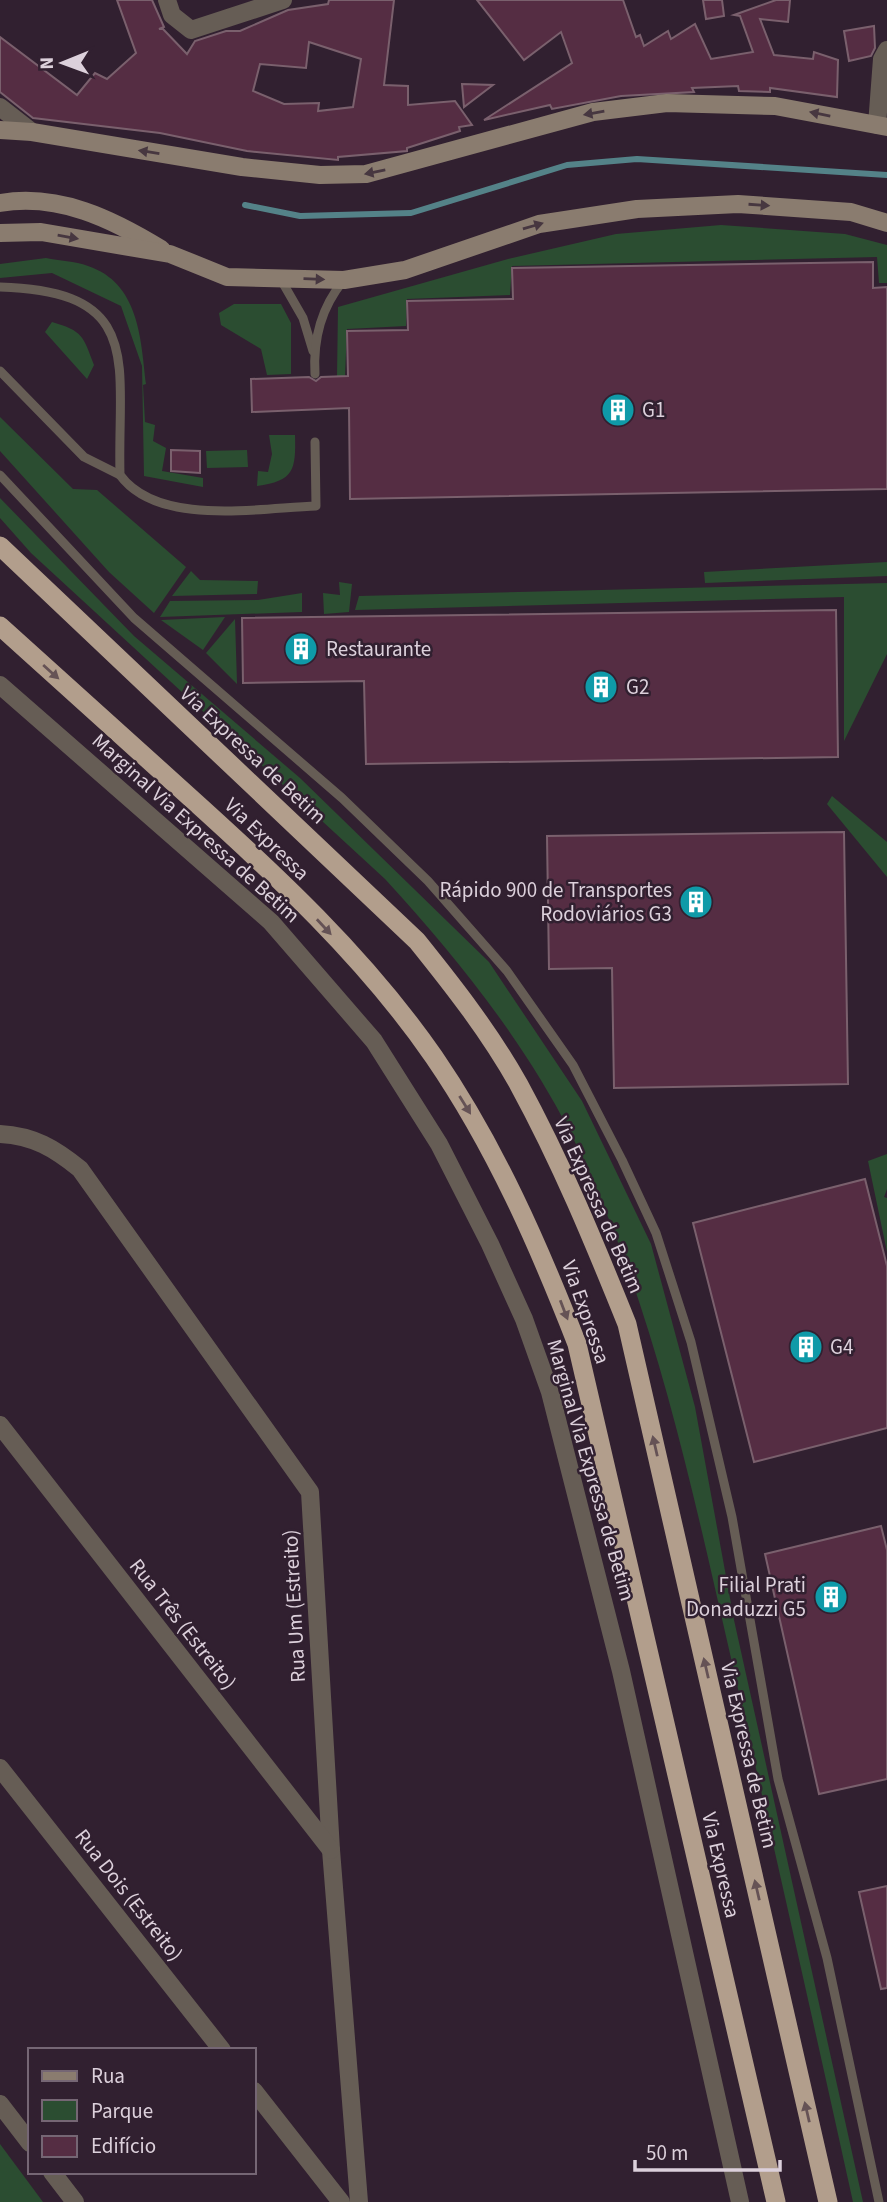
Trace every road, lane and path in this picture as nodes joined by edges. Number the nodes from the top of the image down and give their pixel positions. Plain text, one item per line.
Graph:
1 (167, 0) edge
2 (283, 0) edge
3 (887, 50) edge
4 (0, 107) edge
5 (882, 126) edge
6 (0, 130) edge
7 (32, 132) junction
8 (0, 203) edge
9 (887, 223) edge
10 (0, 233) edge
11 (170, 254) junction
12 (280, 278) junction
13 (344, 280) junction
14 (0, 287) edge
15 (314, 352) junction
16 (0, 371) edge
17 (315, 374) dead end
18 (315, 442) dead end
19 (0, 475) edge
20 (120, 475) junction
21 (0, 546) edge
22 (0, 626) edge
23 (0, 685) edge
24 (0, 1133) edge
25 (0, 1425) edge
26 (0, 1768) edge
27 (331, 1850) junction
28 (220, 2048) edge
29 (256, 2094) edge
30 (0, 2104) edge
31 (28, 2140) edge
32 (54, 2174) edge
33 (75, 2202) edge
34 (341, 2202) edge
35 (359, 2202) edge
36 (740, 2202) edge
37 (776, 2202) edge
38 (828, 2202) edge
39 (879, 2202) edge

1 - 2 street
3 - 5 street
4 - 7 street
5 -> 7 main road
6 - 7 main road
8 - 11 main road
13 -> 9 main road
10 -> 11 main road
11 - 12 main road
12 -> 13 main road
12 - 15 lane
13 - 15 lane
14 - 20 lane
15 - 17 lane
16 - 20 lane
18 - 20 lane
19 - 39 lane
38 -> 21 highway, Via Expressa de Betim
22 -> 37 highway, Via Expressa
23 - 36 street, Marginal Via Expressa de Betim
24 - 27 street, Rua Um (Estreito)
25 - 27 street, Rua Três (Estreito)
26 - 28 street, Rua Dois (Estreito)
27 - 35 street, Rua Um (Estreito)
29 - 34 street
30 - 31 street
32 - 33 street

